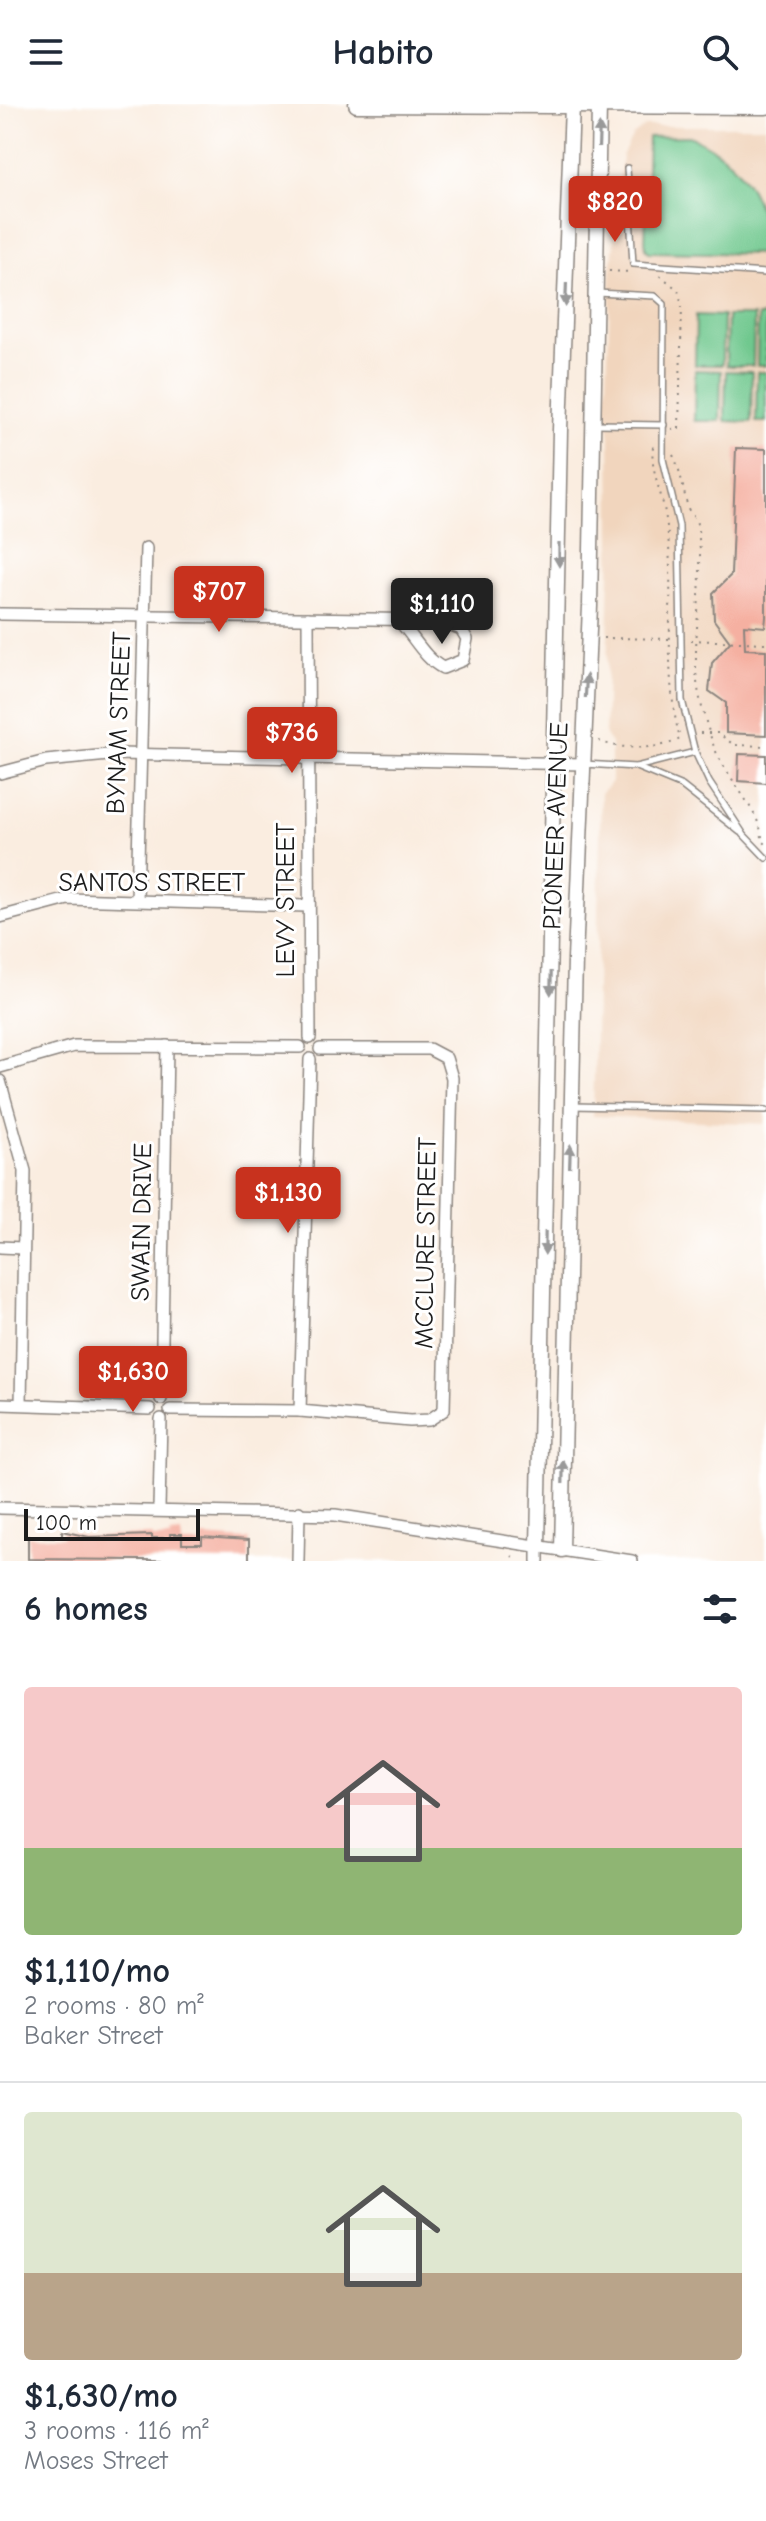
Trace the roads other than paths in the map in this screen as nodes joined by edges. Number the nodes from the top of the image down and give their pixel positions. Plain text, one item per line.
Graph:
1 (357, 104) edge
2 (572, 105) edge
3 (599, 105) edge
4 (766, 106) edge
5 (627, 168) dead end
6 (766, 273) edge
7 (594, 293) junction
8 (591, 424) junction
9 (664, 425) junction
10 (146, 548) dead end
11 (0, 614) edge
12 (145, 616) junction
13 (308, 618) junction
14 (397, 619) junction
15 (695, 752) junction
16 (139, 754) junction
17 (307, 758) junction
18 (555, 762) junction
19 (583, 764) junction
20 (636, 767) junction
21 (0, 773) edge
22 (744, 835) junction
23 (766, 858) edge
24 (137, 900) junction
25 (306, 906) junction
26 (0, 917) edge
27 (550, 1022) junction
28 (310, 1038) junction
29 (167, 1046) junction
30 (300, 1047) junction
31 (320, 1049) junction
32 (310, 1059) junction
33 (0, 1067) edge
34 (0, 1081) edge
35 (572, 1106) junction
36 (766, 1110) edge
37 (0, 1247) edge
38 (22, 1248) junction
39 (161, 1399) junction
40 (0, 1404) edge
41 (21, 1404) junction
42 (150, 1409) junction
43 (300, 1411) junction
44 (166, 1415) junction
45 (0, 1508) edge
46 (159, 1509) junction
47 (299, 1512) junction
48 (538, 1554) edge
49 (562, 1556) edge
50 (298, 1561) edge
51 (632, 1561) edge

1 - 2 main road
2 - 3 main road
2 -> 18 street, PIONEER AVENUE
3 - 4 main road
7 -> 3 street, PIONEER AVENUE
5 - 6 lane
7 - 8 street, PIONEER AVENUE
7 - 9 lane
8 - 9 lane
19 -> 8 street, PIONEER AVENUE
9 - 15 lane
10 - 12 street, BYNAM STREET
11 - 12 street
12 - 13 street
12 - 16 street, BYNAM STREET
13 - 14 street
13 - 17 street, LEVY STREET
14 - 14 street
15 - 20 lane
15 - 22 lane
16 - 17 street
16 - 21 street
16 - 24 street, BYNAM STREET
17 - 18 street
17 - 25 street, LEVY STREET
18 - 19 street
18 -> 27 street, PIONEER AVENUE
19 - 20 lane
19 - 35 street, PIONEER AVENUE
20 - 22 lane
22 - 23 lane
24 - 25 street, SANTOS STREET
24 - 26 street, SANTOS STREET
25 - 28 street, LEVY STREET
27 - 35 street
27 -> 48 street, PIONEER AVENUE
28 - 30 street
28 - 31 street
29 - 30 street
29 - 33 street
29 - 39 street, SWAIN DRIVE
30 - 32 street
31 - 32 street
31 - 43 street, MCCLURE STREET
32 - 43 street
34 - 38 street
35 - 36 lane
49 -> 35 street, PIONEER AVENUE
37 - 38 street
38 - 41 street
39 - 42 street
39 - 44 street
40 - 41 street
41 - 42 street
42 - 44 street
43 - 44 street
44 - 46 street
45 - 46 street
46 - 47 street
47 - 48 street
47 - 50 street
48 - 49 street
49 - 51 street

